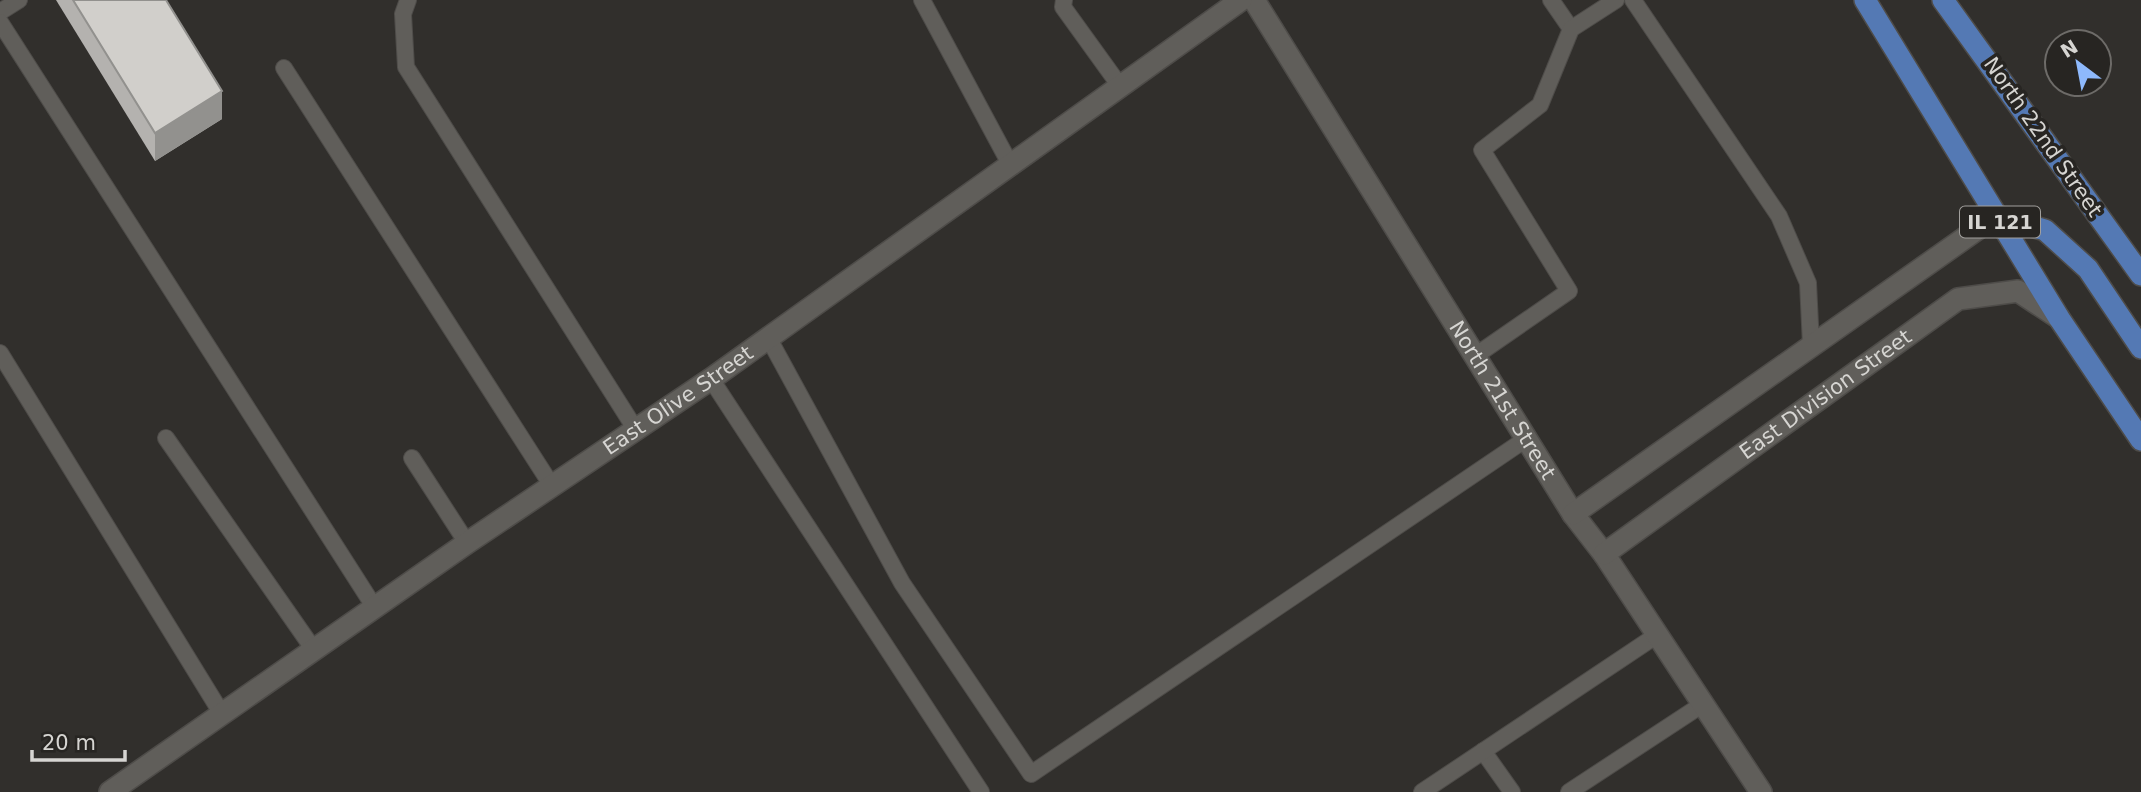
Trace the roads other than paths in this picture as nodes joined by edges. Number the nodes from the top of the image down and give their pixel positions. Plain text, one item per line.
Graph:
1 (19, 0) edge
2 (408, 0) edge
3 (922, 0) edge
4 (1064, 0) edge
5 (1241, 0) edge
6 (1254, 0) edge
7 (1551, 0) edge
8 (1616, 0) edge
9 (1633, 0) edge
10 (1865, 0) edge
11 (1943, 0) edge
12 (0, 12) edge
13 (0, 22) edge
14 (1571, 29) junction
15 (284, 68) dead end
16 (1120, 86) junction
17 (1010, 164) junction
18 (1996, 216) junction
19 (2140, 273) edge
20 (2059, 318) junction
21 (768, 337) junction
22 (1811, 345) junction
23 (2141, 348) edge
24 (0, 353) edge
25 (1475, 356) junction
26 (711, 379) junction
27 (636, 430) junction
28 (166, 438) dead end
29 (1526, 439) junction
30 (2141, 440) edge
31 (412, 458) dead end
32 (552, 486) junction
33 (1573, 514) junction
34 (467, 544) junction
35 (1604, 554) junction
36 (375, 608) junction
37 (1657, 635) junction
38 (314, 650) junction
39 (1703, 704) junction
40 (222, 714) junction
41 (1483, 751) junction
42 (110, 792) edge
43 (981, 792) edge
44 (1422, 792) edge
45 (1512, 792) edge
46 (1569, 792) edge
47 (1761, 792) edge

1 - 12 lane
2 - 27 lane
3 - 17 lane
4 - 16 lane
5 - 16 street, East Olive Street
6 - 25 street, North 21st Street
7 - 14 lane
8 - 14 lane
9 - 22 lane
10 - 18 main road, IL 121
11 - 19 main road, North 22nd Street
13 - 36 lane
14 - 25 lane
15 - 32 lane
16 - 17 street, East Olive Street
17 - 21 street, East Olive Street
18 - 20 main road, IL 121
18 - 22 street
18 - 23 main road
20 - 30 main road, IL 121
20 - 35 street, East Division Street
21 - 26 street, East Olive Street
21 - 29 lane
22 - 33 street
24 - 40 lane
25 - 29 street, North 21st Street
26 - 27 street, East Olive Street
26 - 43 lane
27 - 32 street, East Olive Street
28 - 38 lane
29 - 33 street, North 21st Street
31 - 34 lane
32 - 34 street, East Olive Street
33 - 35 street, North 21st Street
34 - 36 street, East Olive Street
35 - 37 street, North 21st Street
36 - 38 street, East Olive Street
37 - 39 street, North 21st Street
37 - 41 lane
38 - 40 street, East Olive Street
39 - 46 lane
39 - 47 street, North 21st Street
40 - 42 street, East Olive Street
41 - 44 lane
41 - 45 lane

